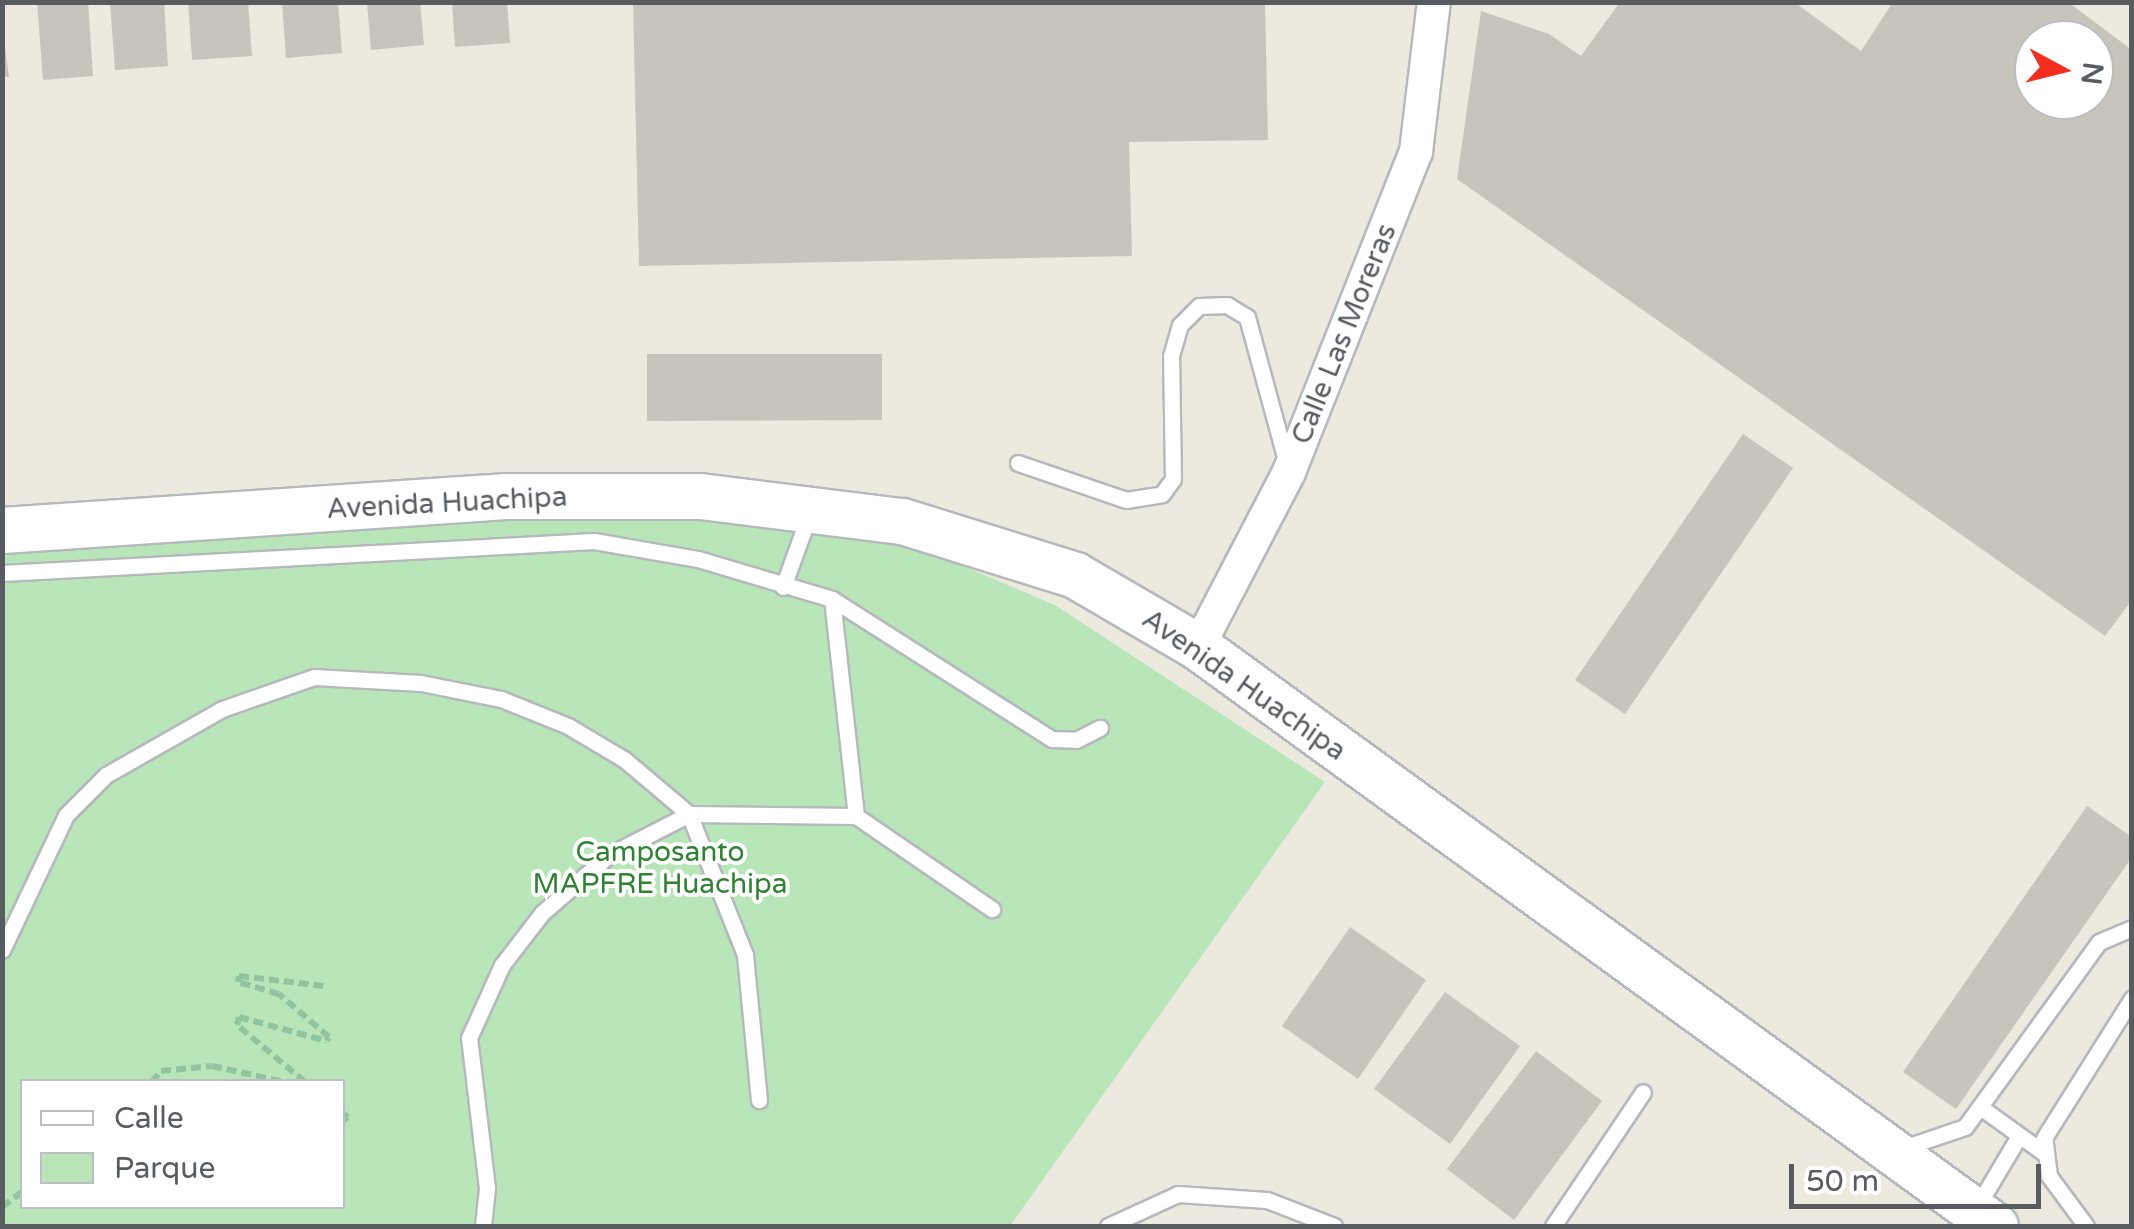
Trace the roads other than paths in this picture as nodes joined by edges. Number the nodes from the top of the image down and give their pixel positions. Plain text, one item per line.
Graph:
1 (1434, 2) edge
2 (1018, 463) dead end
3 (1289, 472) junction
4 (811, 510) junction
5 (2, 530) edge
6 (2, 573) edge
7 (784, 587) junction
8 (832, 600) junction
9 (1198, 647) junction
10 (1100, 728) dead end
11 (689, 814) junction
12 (856, 816) junction
13 (992, 908) dead end
14 (2132, 928) edge
15 (2, 950) edge
16 (2132, 998) edge
17 (1643, 1092) dead end
18 (758, 1100) dead end
19 (1983, 1109) junction
20 (2019, 1136) junction
21 (1891, 1151) junction
22 (2044, 1154) junction
23 (1984, 1219) edge
24 (483, 1226) edge
25 (1108, 1226) edge
26 (1334, 1226) edge
27 (1552, 1226) edge
28 (2086, 1226) edge

1 - 3 street, Calle Las Moreras
2 - 3 lane
3 - 9 street, Calle Las Moreras
4 - 5 street, Avenida Huachipa
4 - 7 lane
4 - 9 street, Avenida Huachipa
6 - 7 lane
7 - 8 lane
8 - 10 lane
8 - 12 lane
9 - 21 street, Avenida Huachipa
11 - 12 lane
11 - 15 lane
11 - 18 lane
11 - 24 lane
12 - 13 lane
14 - 19 lane
16 - 22 lane
17 - 27 lane
19 - 20 lane
19 - 21 lane
20 - 22 lane
20 - 23 lane
21 - 23 street, Avenida Huachipa
22 - 28 lane
25 - 26 lane

